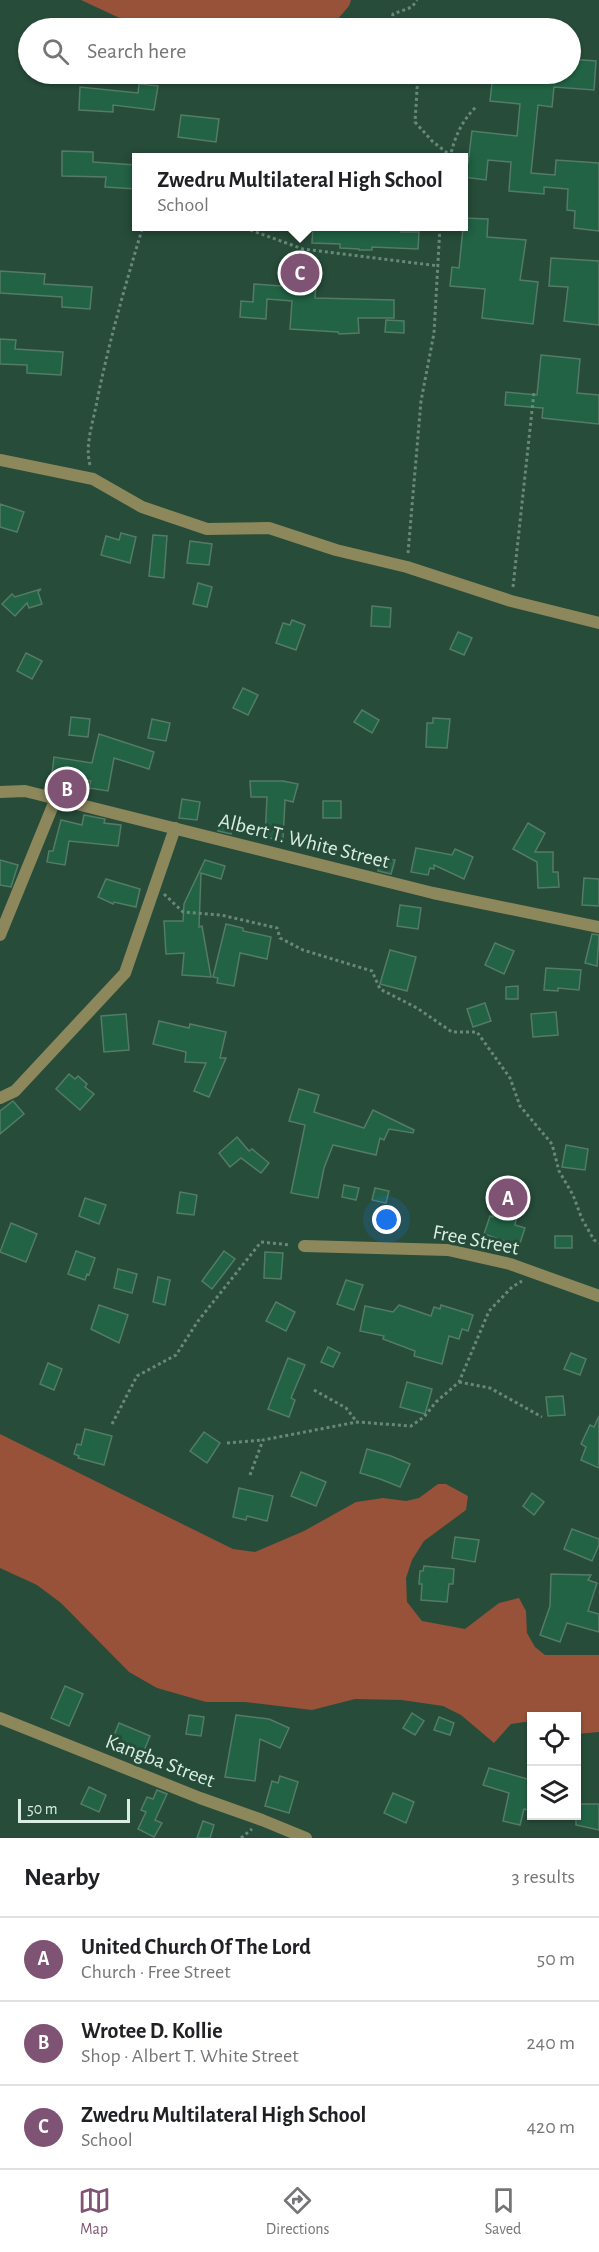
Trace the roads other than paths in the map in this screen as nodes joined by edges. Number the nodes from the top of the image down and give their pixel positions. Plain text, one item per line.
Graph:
1 (0, 460) edge
2 (599, 622) edge
3 (0, 792) edge
4 (56, 798) junction
5 (175, 828) junction
6 (599, 927) edge
7 (0, 935) edge
8 (0, 1098) edge
9 (304, 1246) road end
10 (599, 1296) edge
11 (0, 1718) edge
12 (306, 1838) edge

1 - 2 street
3 - 4 street, Albert T. White Street
4 - 5 street, Albert T. White Street
4 - 7 street
5 - 6 street, Albert T. White Street
5 - 8 street
9 - 10 street, Free Street
11 - 12 street, Kangba Street

